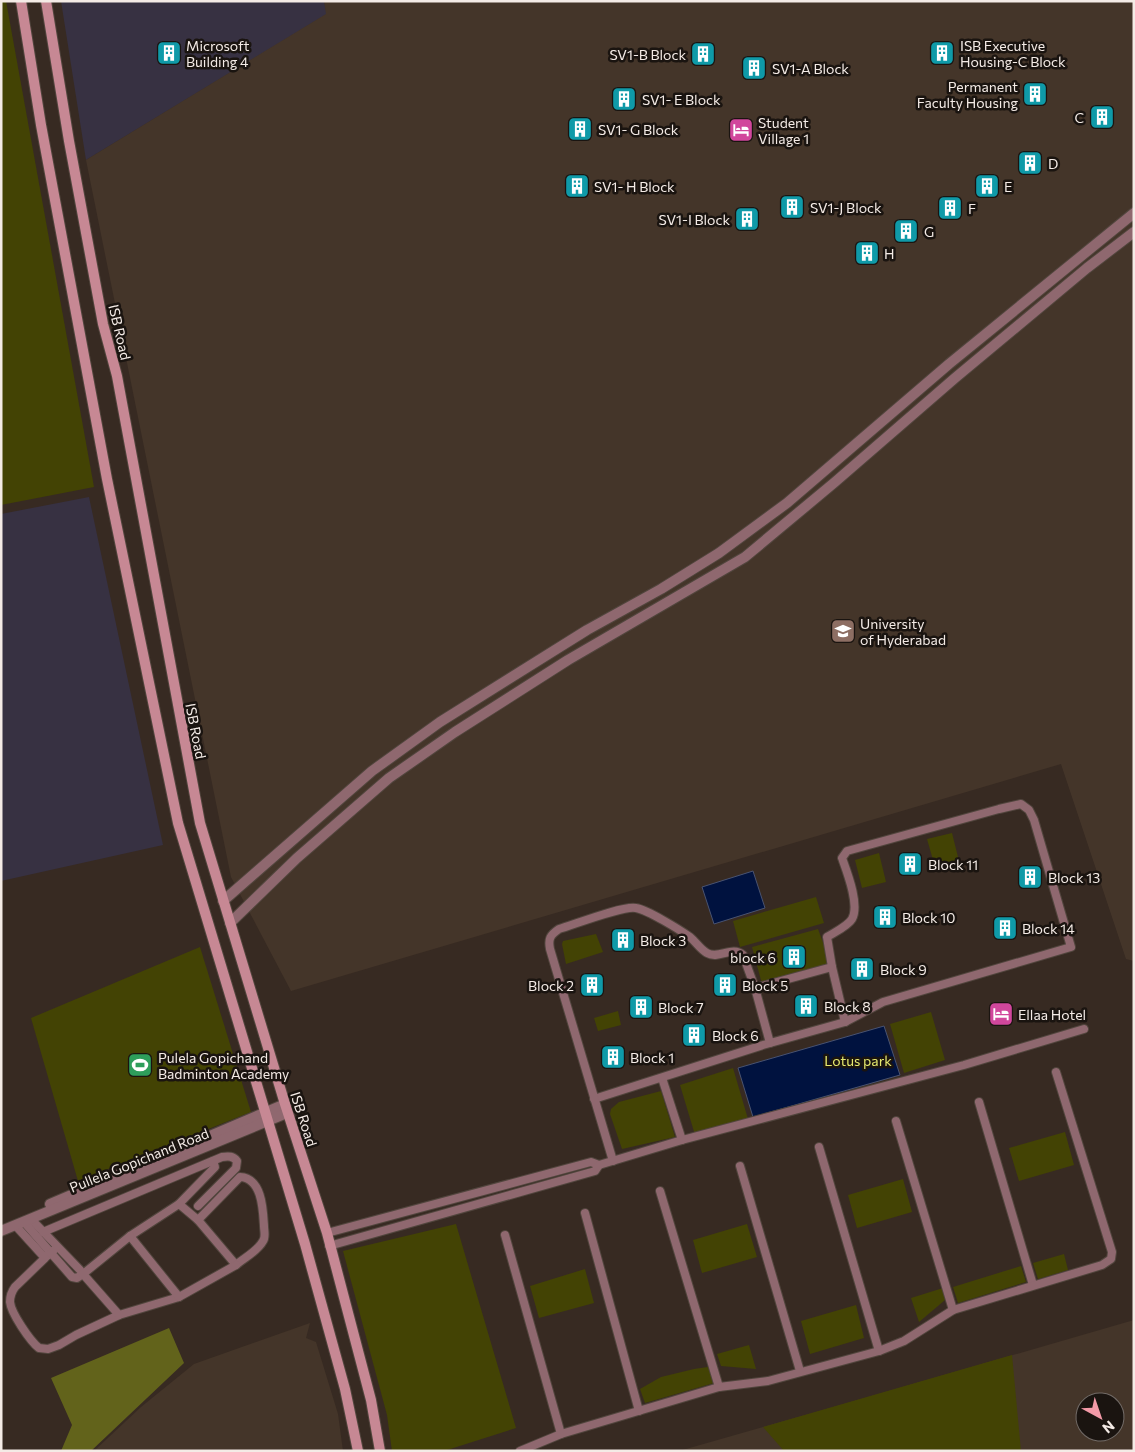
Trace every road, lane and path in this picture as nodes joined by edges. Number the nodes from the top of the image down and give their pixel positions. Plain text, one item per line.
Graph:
1 (22, 1) edge
2 (46, 1) edge
3 (1134, 213) edge
4 (1134, 232) edge
5 (223, 901) junction
6 (230, 923) junction
7 (832, 967) junction
8 (755, 988) junction
9 (845, 1022) junction
10 (1084, 1029) dead end
11 (770, 1043) junction
12 (1056, 1072) dead end
13 (662, 1078) junction
14 (594, 1099) junction
15 (978, 1102) dead end
16 (286, 1109) junction
17 (267, 1117) junction
18 (896, 1121) dead end
19 (682, 1140) junction
20 (819, 1147) dead end
21 (212, 1161) junction
22 (613, 1161) junction
23 (599, 1165) junction
24 (740, 1166) dead end
25 (99, 1187) junction
26 (660, 1191) dead end
27 (179, 1204) junction
28 (198, 1206) dead end
29 (585, 1213) dead end
30 (198, 1220) junction
31 (13, 1225) edge
32 (43, 1232) junction
33 (326, 1233) junction
34 (505, 1235) dead end
35 (130, 1236) junction
36 (329, 1246) junction
37 (57, 1247) junction
38 (48, 1255) junction
39 (236, 1265) junction
40 (82, 1272) junction
41 (1033, 1285) junction
42 (179, 1297) junction
43 (952, 1310) junction
44 (119, 1315) junction
45 (879, 1351) junction
46 (800, 1371) junction
47 (719, 1388) junction
48 (639, 1411) junction
49 (561, 1434) junction
50 (358, 1451) edge
51 (380, 1451) edge
52 (520, 1451) edge

1 - 17 main road
2 - 5 main road, ISB Road
3 - 5 street
4 - 6 street
5 - 6 main road, ISB Road
6 - 16 main road, ISB Road
7 - 8 street
7 - 9 street
7 - 9 street
8 - 11 street
8 - 14 street
9 - 11 street
10 - 19 street
11 - 13 street
12 - 41 street
13 - 14 street
13 - 19 street
14 - 22 street
15 - 41 street
16 - 17 street, Pullela Gopichand Road
16 - 33 main road, ISB Road
17 - 25 street, Pullela Gopichand Road
17 - 50 main road
18 - 43 street
19 - 22 street
20 - 45 street
21 - 27 street
21 - 28 street
21 - 32 street
22 - 23 street
23 - 33 street
23 - 36 street
24 - 46 street
25 - 31 street, Pullela Gopichand Road
25 - 31 street, Pullela Gopichand Road
26 - 47 street
27 - 30 street
27 - 35 street
29 - 48 street
30 - 39 street
30 - 39 street
31 - 32 street
31 - 38 street
32 - 37 street
33 - 36 main road, ISB Road
34 - 49 street
35 - 40 street
35 - 42 street
36 - 51 main road, ISB Road
37 - 38 street
37 - 40 street
38 - 40 street
38 - 44 street
39 - 42 street
40 - 44 street
41 - 43 street
42 - 44 street
43 - 45 street
45 - 46 street
46 - 47 street
47 - 48 street
48 - 49 street
49 - 52 street

